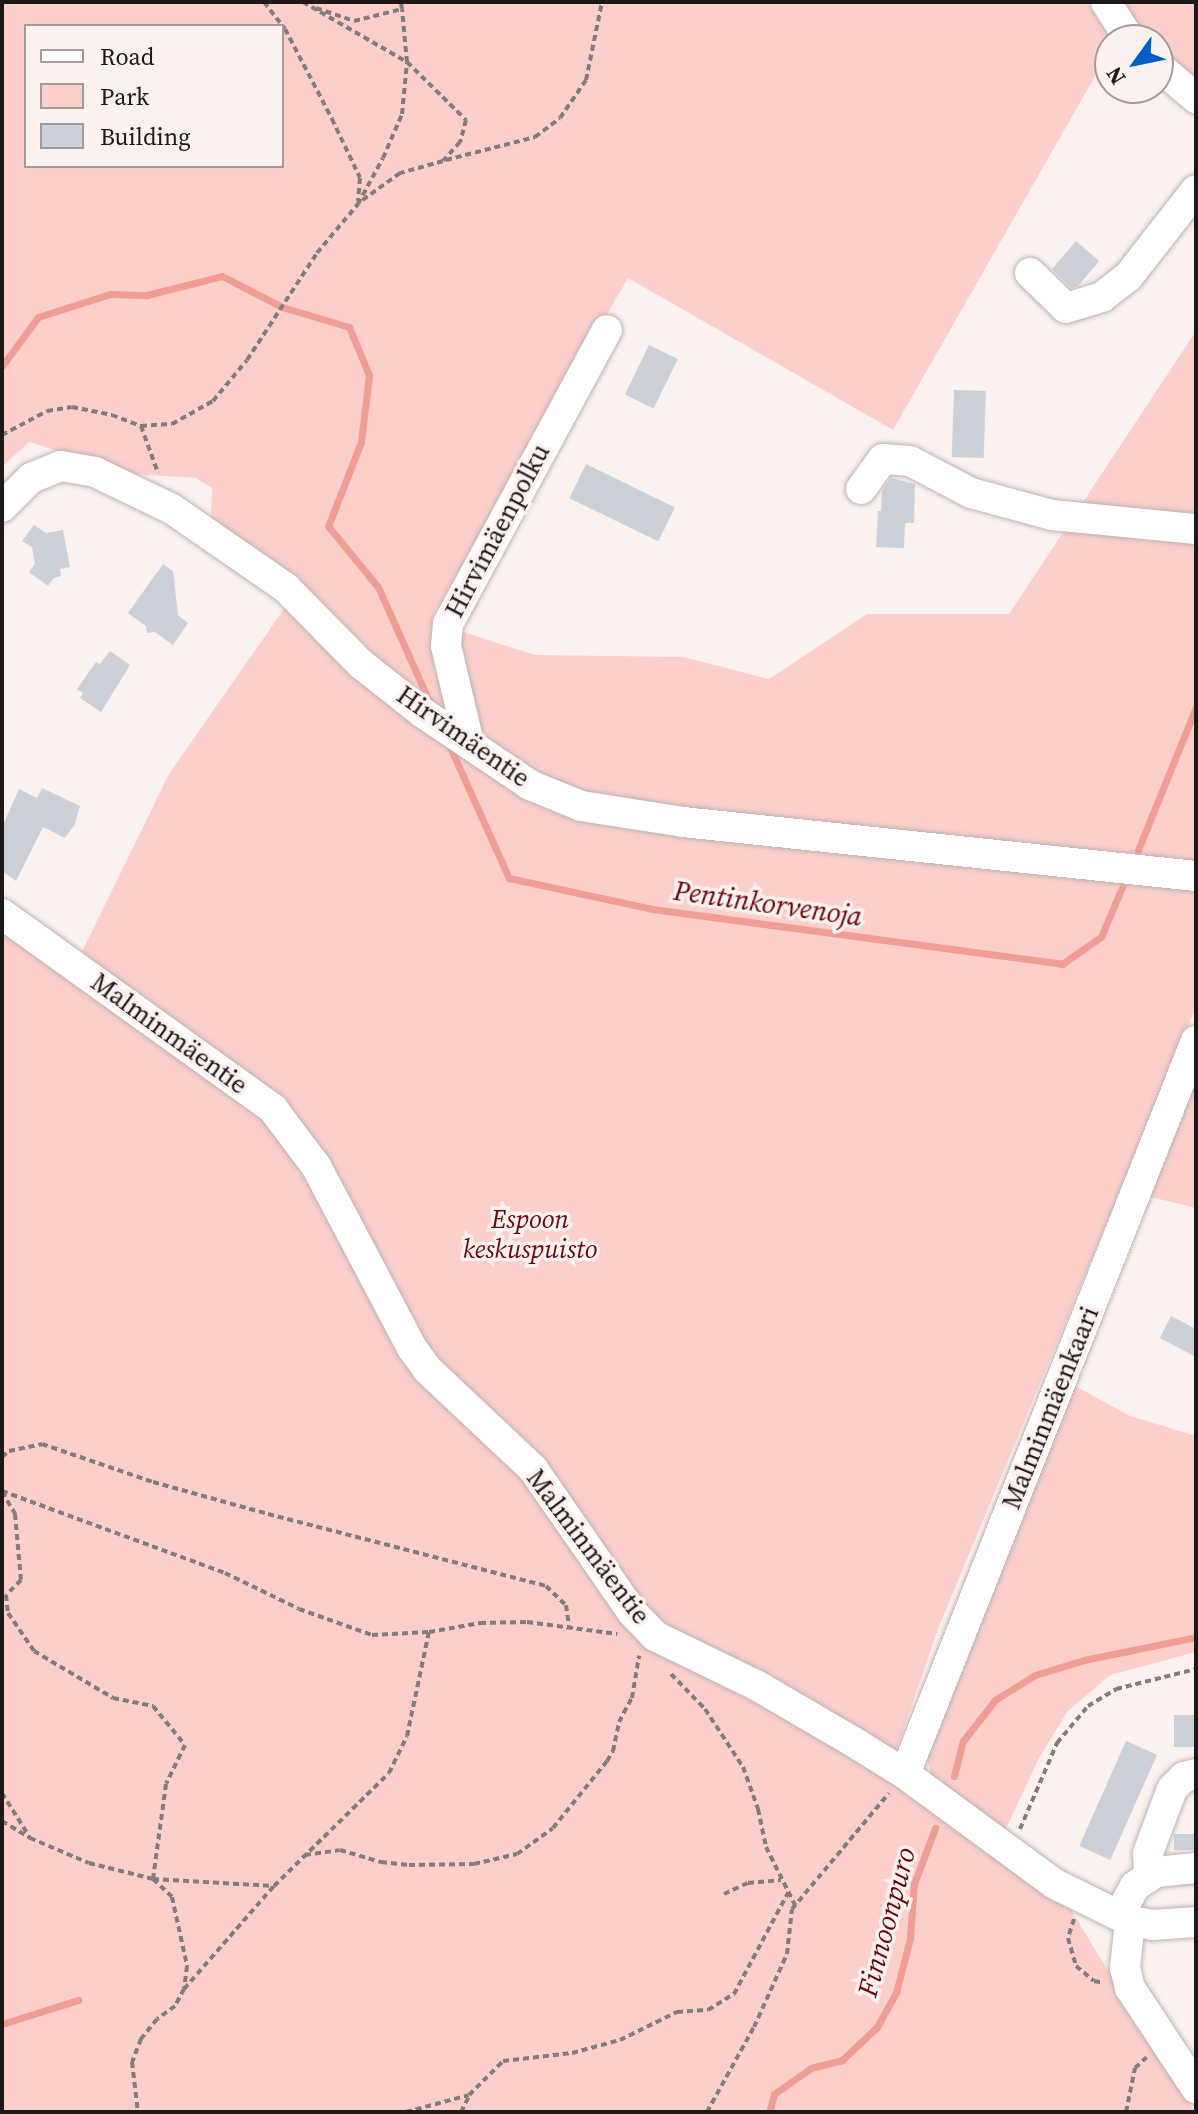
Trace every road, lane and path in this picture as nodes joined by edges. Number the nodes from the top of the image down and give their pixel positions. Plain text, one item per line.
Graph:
1 (264, 2) edge
2 (303, 2) edge
3 (401, 2) edge
4 (602, 2) edge
5 (1106, 2) edge
6 (310, 6) junction
7 (402, 9) junction
8 (281, 24) edge
9 (1120, 24) edge
10 (284, 28) edge
11 (407, 62) junction
12 (1174, 79) edge
13 (1196, 98) edge
14 (443, 161) junction
15 (1196, 190) edge
16 (358, 204) junction
17 (1030, 273) dead end
18 (607, 330) dead end
19 (141, 426) junction
20 (2, 435) edge
21 (861, 489) dead end
22 (2, 507) edge
23 (172, 509) junction
24 (1196, 529) edge
25 (469, 743) junction
26 (1196, 876) edge
27 (2, 914) edge
28 (1196, 1041) edge
29 (2, 1457) edge
30 (2, 1492) edge
31 (4, 1596) edge
32 (569, 1626) junction
33 (429, 1632) junction
34 (610, 1633) junction
35 (620, 1638) dead end
36 (650, 1650) junction
37 (1196, 1669) edge
38 (905, 1774) junction
39 (1190, 1785) edge
40 (2, 1793) edge
41 (2, 1821) edge
42 (30, 1838) junction
43 (1009, 1851) junction
44 (305, 1855) junction
45 (1196, 1868) edge
46 (1149, 1877) junction
47 (153, 1879) junction
48 (781, 1880) junction
49 (274, 1886) junction
50 (788, 1893) junction
51 (724, 1894) dead end
52 (1080, 1897) junction
53 (795, 1905) junction
54 (1124, 1918) junction
55 (1196, 1922) edge
56 (1130, 1988) junction
57 (184, 1989) junction
58 (1168, 2045) junction
59 (1196, 2088) edge
60 (469, 2095) junction
61 (138, 2112) edge
62 (406, 2112) edge
63 (461, 2112) edge
64 (707, 2112) edge
65 (1126, 2112) edge

1 - 8 path
2 - 6 path
3 - 7 path
4 - 14 path
5 - 9 street
6 - 7 path
6 - 11 path
7 - 11 path
10 - 16 path
11 - 14 path
11 - 16 path
12 - 13 street
14 - 16 path
15 - 17 street
16 - 19 path
18 - 25 street, Hirvimäenpolku
19 - 20 path
19 - 23 path
21 - 24 street
22 - 23 street, Hirvimäentie
23 - 25 street, Hirvimäentie
25 - 26 street, Hirvimäentie
27 - 36 street, Malminmäentie
28 - 38 street, Malminmäenkaari
29 - 32 path
30 - 31 path
30 - 33 path
31 - 47 path
32 - 33 path
32 - 34 path
33 - 44 path
34 - 35 path
34 - 36 path
36 - 38 street, Malminmäentie
36 - 44 path
36 - 48 path
37 - 43 path
38 - 43 street, Malminmäentie
38 - 53 path
39 - 46 street
40 - 42 path
41 - 42 path
42 - 47 path
43 - 52 street, Malminmäentie
44 - 49 path
45 - 46 street
46 - 54 street
47 - 49 path
47 - 57 path
48 - 50 path
48 - 51 path
49 - 57 path
50 - 53 path
50 - 60 path
52 - 54 street, Malminmäentie
52 - 56 path
53 - 64 path
54 - 55 street, Malminmäentie
54 - 56 street
56 - 58 street
57 - 61 path
58 - 59 street
58 - 65 path
60 - 62 path
60 - 63 path

